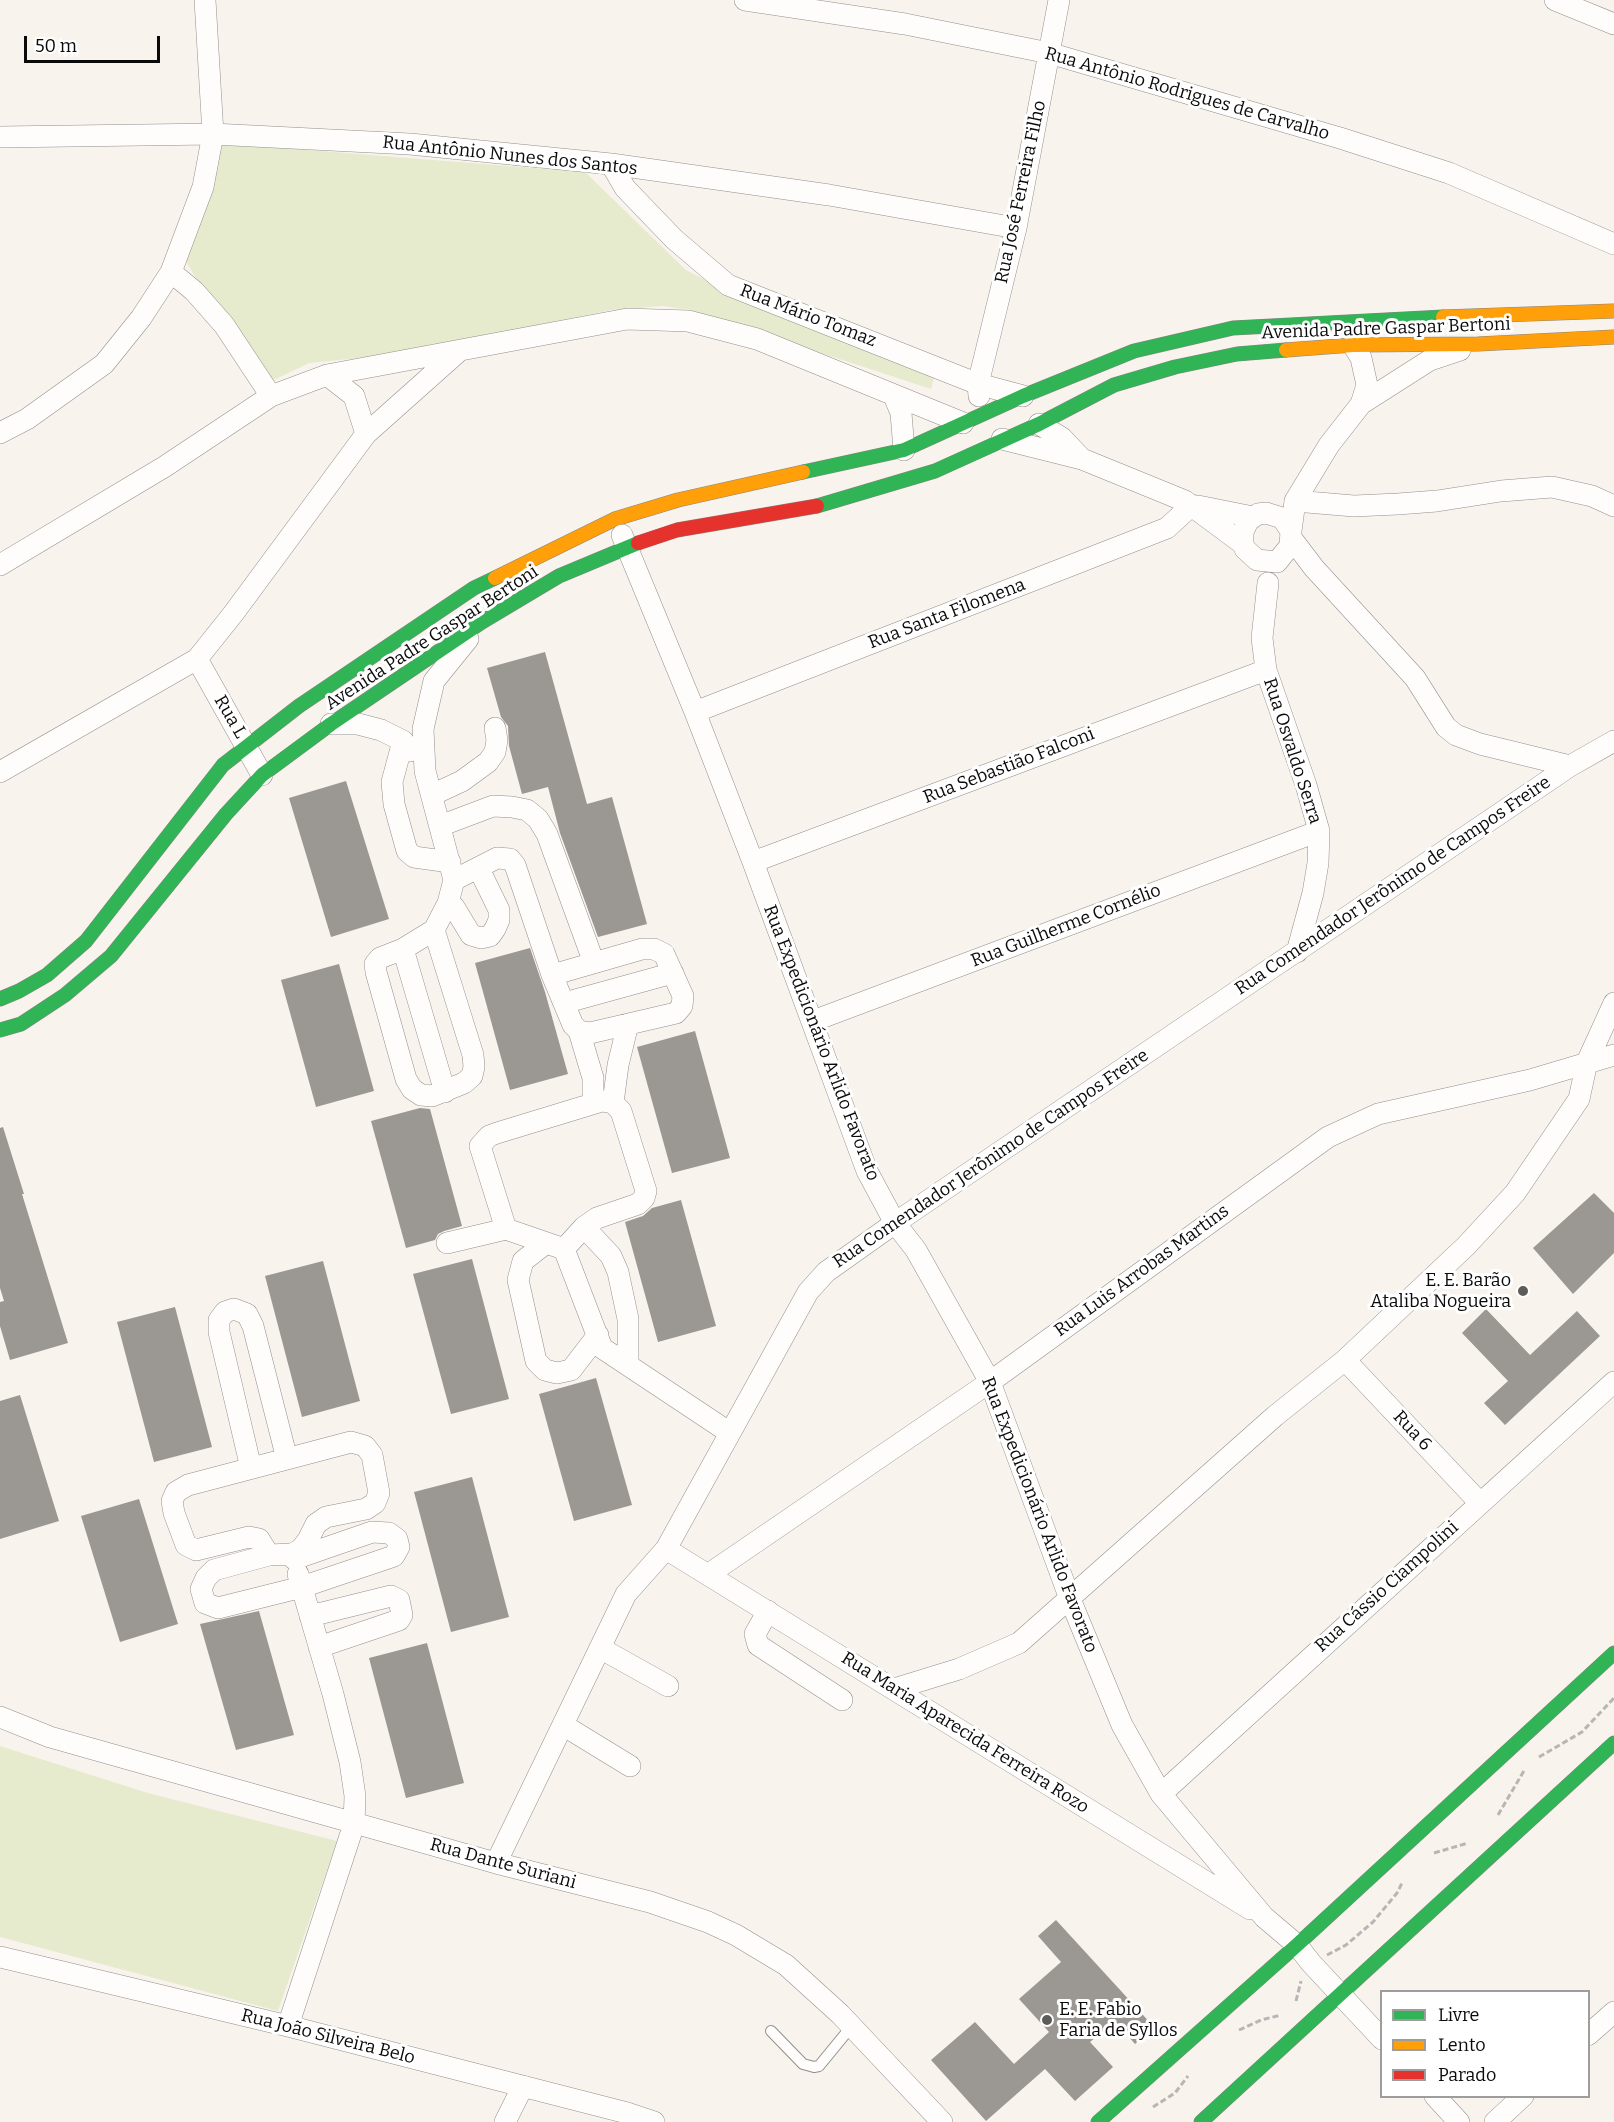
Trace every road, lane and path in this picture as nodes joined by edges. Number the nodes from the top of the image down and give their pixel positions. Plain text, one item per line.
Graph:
1 (205, 0) edge
2 (745, 0) edge
3 (1059, 0) edge
4 (1555, 0) edge
5 (1614, 24) edge
6 (1049, 53) junction
7 (213, 134) junction
8 (0, 137) edge
9 (611, 164) junction
10 (1016, 228) junction
11 (1614, 244) edge
12 (171, 272) junction
13 (1614, 311) edge
14 (1614, 337) edge
15 (1478, 344) junction
16 (1353, 345) junction
17 (458, 352) junction
18 (327, 375) junction
19 (978, 384) junction
20 (271, 396) junction
21 (894, 396) junction
22 (1023, 396) junction
23 (1361, 404) junction
24 (1039, 424) junction
25 (984, 428) junction
26 (0, 433) edge
27 (366, 434) junction
28 (904, 450) junction
29 (1082, 459) junction
30 (1295, 501) junction
31 (1192, 505) junction
32 (1614, 506) edge
33 (1274, 514) junction
34 (1253, 517) junction
35 (615, 519) junction
36 (1291, 535) junction
37 (1243, 544) junction
38 (628, 546) junction
39 (1272, 560) junction
40 (0, 565) edge
41 (1314, 568) junction
42 (482, 622) junction
43 (197, 659) junction
44 (1266, 670) junction
45 (695, 712) junction
46 (331, 724) junction
47 (495, 729) dead end
48 (403, 741) junction
49 (1614, 741) edge
50 (247, 745) junction
51 (1570, 766) junction
52 (425, 771) junction
53 (0, 772) edge
54 (262, 775) junction
55 (432, 795) junction
56 (440, 826) junction
57 (1318, 831) junction
58 (753, 862) junction
59 (479, 869) junction
60 (452, 871) junction
61 (448, 903) junction
62 (434, 930) junction
63 (403, 949) junction
64 (1297, 952) junction
65 (594, 963) junction
66 (673, 973) junction
67 (552, 975) junction
68 (0, 999) edge
69 (564, 1003) junction
70 (1614, 1003) edge
71 (813, 1021) junction
72 (628, 1024) junction
73 (0, 1030) edge
74 (579, 1031) junction
75 (1614, 1055) edge
76 (1587, 1062) junction
77 (445, 1092) junction
78 (603, 1103) junction
79 (895, 1223) junction
80 (584, 1227) junction
81 (506, 1229) junction
82 (447, 1243) dead end
83 (555, 1246) junction
84 (598, 1335) junction
85 (1345, 1360) junction
86 (628, 1365) junction
87 (990, 1382) junction
88 (1614, 1382) edge
89 (730, 1433) junction
90 (287, 1459) junction
91 (251, 1468) junction
92 (1480, 1503) junction
93 (666, 1549) junction
94 (269, 1555) junction
95 (293, 1557) junction
96 (709, 1574) junction
97 (302, 1587) junction
98 (1070, 1599) junction
99 (768, 1611) junction
100 (310, 1616) junction
101 (319, 1647) junction
102 (600, 1648) junction
103 (1614, 1653) edge
104 (668, 1686) dead end
105 (894, 1689) junction
106 (1614, 1698) edge
107 (842, 1700) dead end
108 (0, 1717) edge
109 (563, 1725) junction
110 (1614, 1743) edge
111 (630, 1766) dead end
112 (1161, 1794) junction
113 (1493, 1822) dead end
114 (354, 1824) junction
115 (1473, 1842) dead end
116 (1433, 1854) dead end
117 (496, 1863) junction
118 (1405, 1879) dead end
119 (1264, 1917) junction
120 (1297, 1945) junction
121 (0, 1957) edge
122 (1311, 1963) junction
123 (1340, 1995) junction
124 (1295, 2004) dead end
125 (1287, 2010) dead end
126 (1614, 2012) edge
127 (288, 2026) junction
128 (851, 2027) junction
129 (771, 2031) dead end
130 (1234, 2033) dead end
131 (1590, 2033) edge
132 (1380, 2037) edge
133 (1188, 2075) dead end
134 (523, 2086) junction
135 (1436, 2098) edge
136 (1522, 2098) edge
137 (1152, 2108) dead end
138 (505, 2122) edge
139 (654, 2122) edge
140 (942, 2122) edge
141 (1098, 2122) edge
142 (1202, 2122) edge
143 (1459, 2122) edge
144 (1495, 2122) edge

1 - 7 street
2 - 6 street, Rua Antônio Rodrigues de Carvalho
3 - 6 street, Rua José Ferreira Filho
4 - 5 street
6 - 10 street, Rua José Ferreira Filho
6 - 11 street, Rua Antônio Rodrigues de Carvalho
7 - 8 street, Rua Antônio Nunes dos Santos
7 - 9 street, Rua Antônio Nunes dos Santos
7 - 12 street
9 - 10 street, Rua Antônio Nunes dos Santos
9 - 19 street, Rua Mário Tomaz
10 - 19 street, Rua José Ferreira Filho
12 - 20 street
12 - 26 street
13 - 22 street, Avenida Padre Gaspar Bertoni
14 - 15 street, Avenida Padre Gaspar Bertoni
15 - 16 street, Avenida Padre Gaspar Bertoni
15 - 23 street
16 - 23 street
16 - 24 street, Avenida Padre Gaspar Bertoni
17 - 18 street
17 - 21 street
17 - 27 street
18 - 20 street
18 - 27 street
19 - 22 street, Rua Mário Tomaz
19 - 25 street
20 - 40 street
21 - 25 street
21 - 28 street
22 - 24 street
22 - 25 street, Avenida Padre Gaspar Bertoni
23 - 30 street
24 - 25 street, Avenida Padre Gaspar Bertoni
24 - 29 street
25 - 28 street, Avenida Padre Gaspar Bertoni
25 - 29 street
25 - 38 street, Avenida Padre Gaspar Bertoni
27 - 43 street
28 - 35 street, Avenida Padre Gaspar Bertoni
29 - 31 street
30 - 32 street
30 - 33 street
30 - 36 street
31 - 34 street
31 - 37 street
31 - 45 street, Rua Santa Filomena
33 - 34 street
33 - 36 street
34 - 37 street
35 - 38 street, Rua Expedicionário Arlido Favorato
35 - 50 street, Avenida Padre Gaspar Bertoni
36 - 39 street
36 - 41 street
37 - 39 street
38 - 42 street, Avenida Padre Gaspar Bertoni
38 - 45 street, Rua Expedicionário Arlido Favorato
39 - 41 street
39 - 44 street, Rua Osvaldo Serra
41 - 51 street
42 - 46 street, Avenida Padre Gaspar Bertoni
42 - 52 street
43 - 50 street, Rua L
43 - 53 street
44 - 57 street, Rua Osvaldo Serra
44 - 58 street, Rua Sebastião Falconi
45 - 58 street, Rua Expedicionário Arlido Favorato
46 - 48 street
46 - 54 street, Avenida Padre Gaspar Bertoni
47 - 55 street
48 - 52 street
48 - 60 street
49 - 51 street, Rua Comendador Jerônimo de Campos Freire
50 - 54 street, Rua L
50 - 68 street, Avenida Padre Gaspar Bertoni
51 - 64 street, Rua Comendador Jerônimo de Campos Freire
52 - 55 street
54 - 73 street, Avenida Padre Gaspar Bertoni
55 - 56 street
56 - 60 street
56 - 65 street
57 - 64 street, Rua Osvaldo Serra
57 - 71 street, Rua Guilherme Cornélio
58 - 71 street, Rua Expedicionário Arlido Favorato
59 - 60 street
59 - 61 street
59 - 67 street
60 - 61 street
61 - 62 street
62 - 63 street
62 - 77 street
63 - 77 street
63 - 77 street
64 - 79 street, Rua Comendador Jerônimo de Campos Freire
65 - 66 street
65 - 67 street
66 - 69 street
66 - 72 street
67 - 69 street
69 - 74 street
70 - 76 street
71 - 79 street, Rua Expedicionário Arlido Favorato
72 - 74 street
72 - 78 street
74 - 78 street
75 - 76 street, Rua Luis Arrobas Martins
76 - 85 street
76 - 87 street, Rua Luis Arrobas Martins
78 - 80 street
78 - 81 street
79 - 87 street, Rua Expedicionário Arlido Favorato
79 - 89 street, Rua Comendador Jerônimo de Campos Freire
80 - 83 street
80 - 86 street
81 - 82 street
81 - 83 street
83 - 84 street
83 - 84 street
84 - 86 street
85 - 92 street, Rua 6
85 - 98 street
86 - 89 street
87 - 96 street, Rua Luis Arrobas Martins
87 - 98 street, Rua Expedicionário Arlido Favorato
88 - 92 street, Rua Cássio Ciampolini
89 - 93 street, Rua Comendador Jerônimo de Campos Freire
90 - 91 street
90 - 91 street
90 - 95 street
91 - 94 street
92 - 112 street, Rua Cássio Ciampolini
93 - 96 street, Rua Maria Aparecida Ferreira Rozo
93 - 102 street, Rua Comendador Jerônimo de Campos Freire
94 - 95 street
94 - 97 street
95 - 97 street
95 - 97 street
96 - 99 street, Rua Maria Aparecida Ferreira Rozo
97 - 100 street
98 - 105 street
98 - 112 street, Rua Expedicionário Arlido Favorato
99 - 105 street, Rua Maria Aparecida Ferreira Rozo
99 - 107 street
100 - 101 street
100 - 101 street
101 - 114 street
102 - 104 street
102 - 109 street, Rua Comendador Jerônimo de Campos Freire
103 - 120 street
105 - 119 street, Rua Maria Aparecida Ferreira Rozo
106 - 113 path
108 - 114 street, Rua Dante Suriani
109 - 111 street
109 - 117 street, Rua Comendador Jerônimo de Campos Freire
110 - 123 street
112 - 119 street, Rua Expedicionário Arlido Favorato
114 - 117 street, Rua Dante Suriani
114 - 127 street
115 - 116 path
117 - 128 street, Rua Dante Suriani
118 - 122 path
119 - 120 street, Rua Expedicionário Arlido Favorato
120 - 122 street, Rua Expedicionário Arlido Favorato
120 - 141 street
121 - 127 street, Rua João Silveira Belo
122 - 123 street, Rua Expedicionário Arlido Favorato
122 - 124 path
123 - 132 street, Rua Expedicionário Arlido Favorato
123 - 142 street
125 - 130 path
126 - 131 street
127 - 134 street, Rua João Silveira Belo
128 - 129 lane
128 - 140 street, Rua Dante Suriani
133 - 137 path
134 - 138 street
134 - 139 street, Rua João Silveira Belo
135 - 143 street
136 - 144 street

